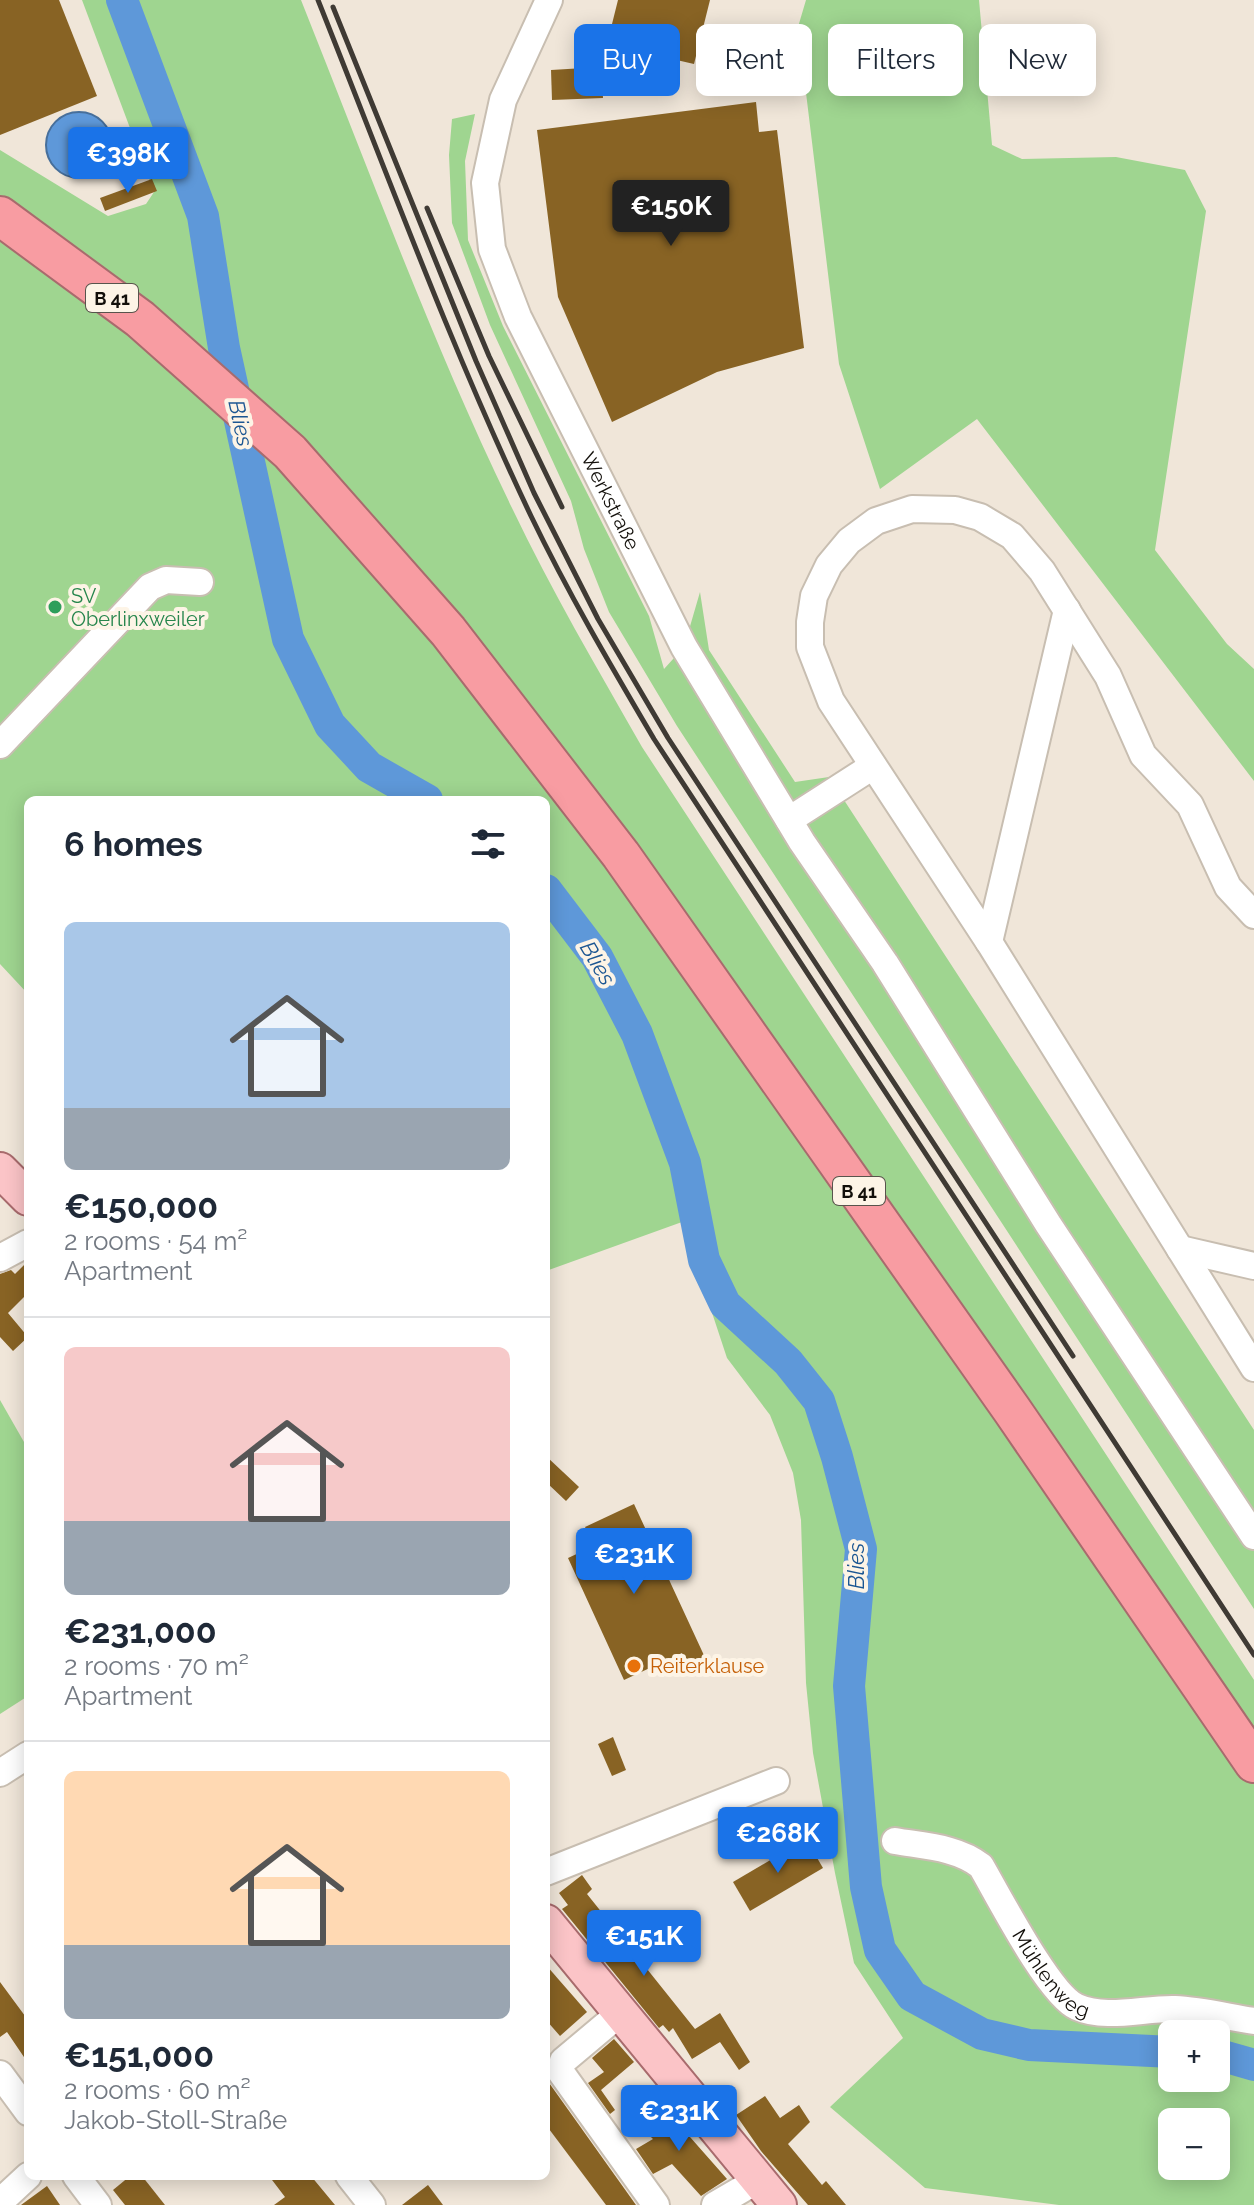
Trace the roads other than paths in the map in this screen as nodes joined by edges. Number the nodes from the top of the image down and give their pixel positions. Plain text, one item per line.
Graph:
1 (549, 0) edge
2 (4, 219) edge
3 (200, 582) dead end
4 (1067, 610) junction
5 (0, 745) edge
6 (873, 766) junction
7 (789, 820) junction
8 (1254, 915) edge
9 (989, 942) junction
10 (0, 1170) edge
11 (24, 1194) edge
12 (24, 1245) edge
13 (1180, 1249) junction
14 (0, 1258) edge
15 (1254, 1266) edge
16 (1254, 1368) edge
17 (1254, 1536) edge
18 (24, 1758) edge
19 (1254, 1763) edge
20 (0, 1773) edge
21 (776, 1781) dead end
22 (895, 1841) dead end
23 (550, 1870) edge
24 (550, 1927) edge
25 (619, 2014) junction
26 (1254, 2021) edge
27 (0, 2074) edge
28 (24, 2107) edge
29 (24, 2180) edge
30 (79, 2180) edge
31 (352, 2180) edge
32 (768, 2192) edge
33 (0, 2202) edge
34 (98, 2205) edge
35 (372, 2205) edge
36 (656, 2205) edge
37 (715, 2205) edge

1 - 7 street, Werkstraße
2 - 19 highway, B 41
3 - 5 street
4 - 6 street
4 - 8 street
4 - 9 street
6 - 7 street
6 - 9 street
7 - 17 street, Werkstraße
9 - 13 street
10 - 11 main road
12 - 14 street
13 - 15 street
13 - 16 street
18 - 20 street
21 - 23 street
22 - 26 street, Mühlenweg
24 - 25 main road
25 - 32 main road
25 - 36 street
27 - 28 street
29 - 33 street
30 - 34 street
31 - 35 street
32 - 37 street

